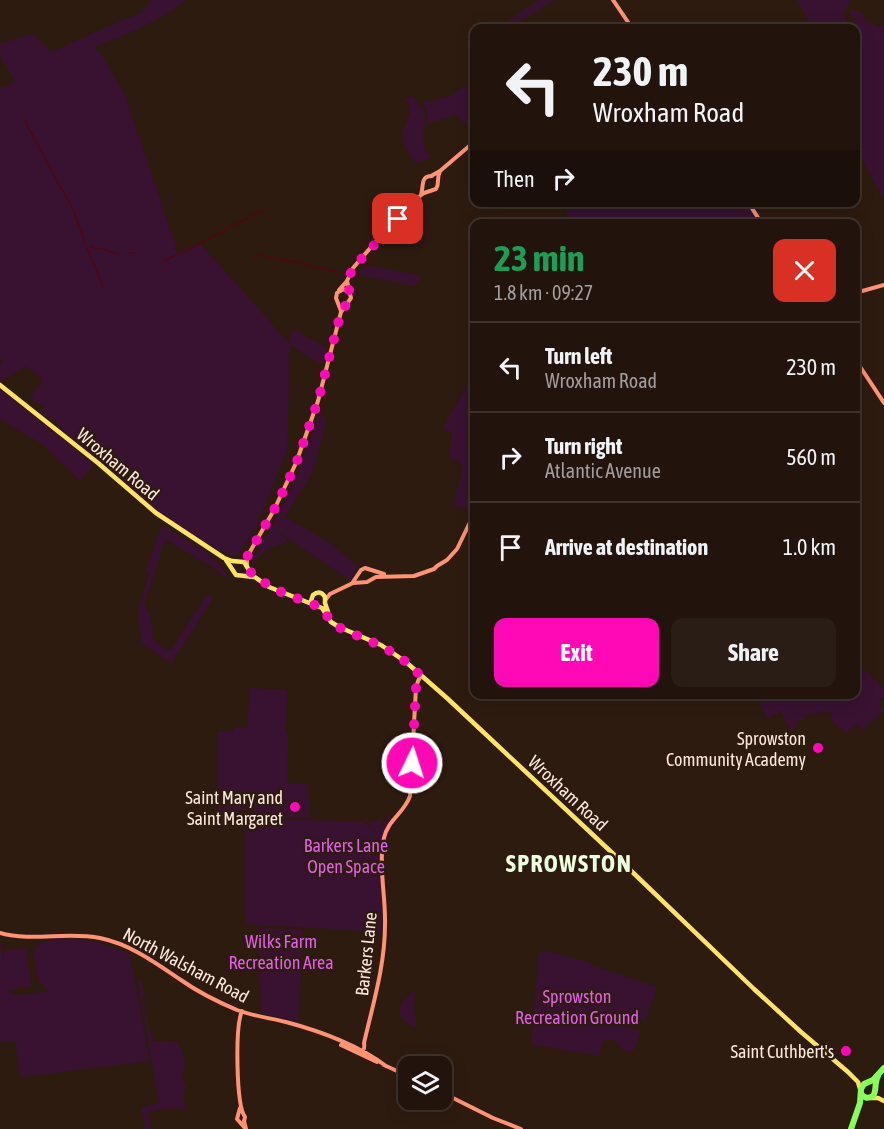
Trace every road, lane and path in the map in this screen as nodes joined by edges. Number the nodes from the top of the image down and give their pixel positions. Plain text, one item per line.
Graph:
1 (613, 0) edge
2 (628, 23) edge
3 (470, 146) edge
4 (441, 171) junction
5 (431, 176) junction
6 (437, 179) junction
7 (423, 188) junction
8 (429, 191) junction
9 (420, 196) junction
10 (347, 281) junction
11 (884, 285) edge
12 (339, 290) junction
13 (349, 292) junction
14 (860, 292) edge
15 (338, 302) junction
16 (346, 304) junction
17 (341, 312) junction
18 (860, 367) edge
19 (0, 385) edge
20 (884, 403) edge
21 (470, 523) edge
22 (247, 557) junction
23 (224, 558) junction
24 (237, 561) junction
25 (247, 567) junction
26 (233, 569) junction
27 (370, 569) junction
28 (244, 575) junction
29 (358, 575) junction
30 (393, 576) junction
31 (255, 578) junction
32 (372, 578) junction
33 (364, 582) junction
34 (353, 583) junction
35 (338, 590) junction
36 (322, 593) junction
37 (311, 597) junction
38 (297, 598) junction
39 (325, 601) junction
40 (316, 607) junction
41 (335, 624) junction
42 (421, 676) junction
43 (0, 933) edge
44 (242, 1011) junction
45 (360, 1051) junction
46 (882, 1070) edge
47 (398, 1072) edge
48 (850, 1074) junction
49 (867, 1083) junction
50 (875, 1089) junction
51 (861, 1093) junction
52 (452, 1098) edge
53 (870, 1098) junction
54 (884, 1100) edge
55 (240, 1114) junction
56 (242, 1122) junction
57 (246, 1129) edge
58 (521, 1129) edge
59 (853, 1129) edge

1 - 2 street
3 - 4 street
4 - 5 street
4 - 6 street
5 - 6 street
5 - 7 street
6 - 8 street
7 - 8 street
7 - 9 street
8 - 9 street
9 - 10 street
10 - 12 street
10 - 13 street
11 - 14 street
12 - 13 street
12 - 15 street
13 - 16 street
15 - 16 street
15 - 17 street
16 - 17 street
17 - 22 street
18 - 20 street
19 - 23 main road, Wroxham Road
21 - 30 street
22 - 24 street
22 - 25 street
23 - 24 main road, Wroxham Road
23 - 26 main road, Wroxham Road
24 - 25 main road, Wroxham Road
24 - 26 main road
25 - 28 main road
25 - 31 main road, Wroxham Road
26 - 28 main road, Wroxham Road
27 - 29 street
27 - 30 street
27 - 32 street
28 - 31 main road, Wroxham Road
29 - 33 street
29 - 34 street
30 - 32 street
31 - 38 main road, Wroxham Road
32 - 33 street
33 - 34 street
34 - 35 street
35 - 36 street
35 - 39 street
36 - 37 main road, Wroxham Road
36 - 39 main road
37 - 38 main road, Wroxham Road
37 - 40 main road, Wroxham Road
38 - 40 main road, Wroxham Road
39 - 40 main road
39 - 41 main road
40 - 41 main road, Wroxham Road
41 - 42 main road, Wroxham Road
42 - 45 street, Barkers Lane
42 - 48 main road, Wroxham Road
43 - 44 street, North Walsham Road
44 - 45 street, North Walsham Road
44 - 55 street
45 - 47 street, North Walsham Road
46 - 49 highway
46 - 50 highway
48 - 49 main road, Wroxham Road
48 - 51 main road, Wroxham Road
49 - 50 highway
49 - 51 highway
50 - 53 highway
50 - 54 main road
51 - 53 highway
51 - 59 highway
52 - 58 street
53 - 54 main road
53 - 59 highway
55 - 56 street
55 - 56 street
56 - 57 street

